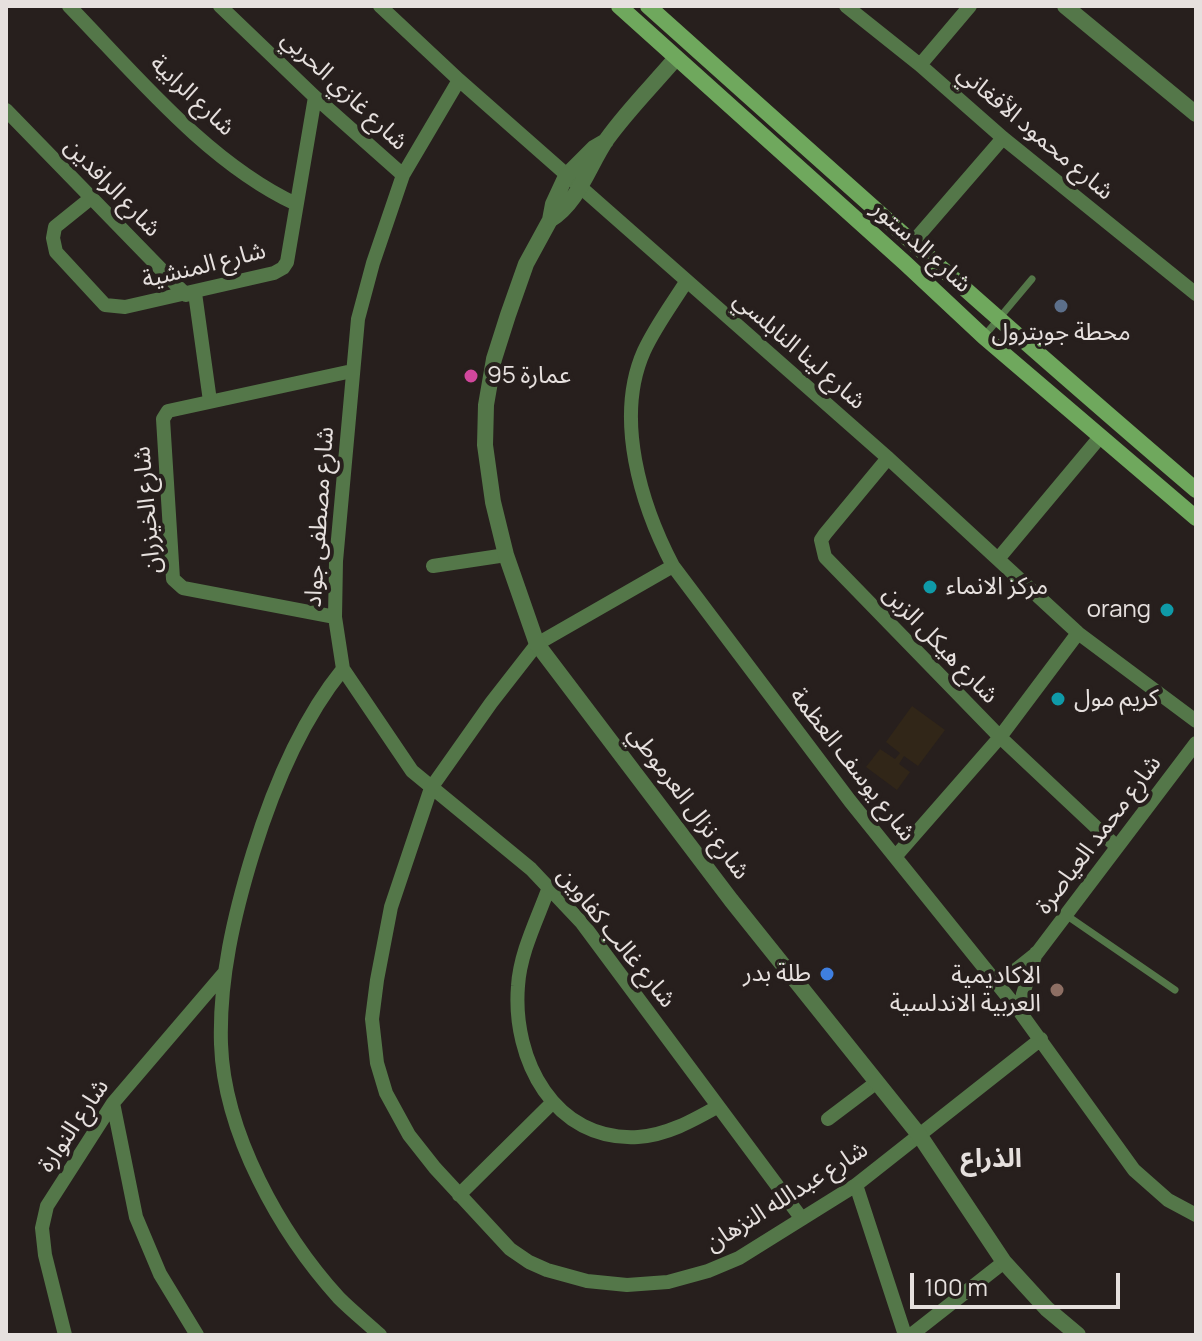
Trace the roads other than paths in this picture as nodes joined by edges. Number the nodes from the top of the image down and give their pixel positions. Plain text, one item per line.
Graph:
1 (69, 6) edge
2 (220, 6) edge
3 (380, 6) edge
4 (619, 6) edge
5 (648, 6) edge
6 (846, 6) edge
7 (970, 6) edge
8 (1065, 6) edge
9 (676, 58) junction
10 (920, 65) junction
11 (459, 80) junction
12 (315, 97) junction
13 (6, 110) edge
14 (1196, 114) edge
15 (1003, 138) junction
16 (403, 175) junction
17 (573, 182) junction
18 (91, 198) junction
19 (296, 204) junction
20 (913, 242) junction
21 (1032, 279) dead end
22 (686, 282) junction
23 (190, 294) junction
24 (1196, 294) edge
25 (998, 321) junction
26 (984, 337) junction
27 (352, 371) junction
28 (210, 401) junction
29 (1100, 437) junction
30 (888, 458) junction
31 (1196, 490) edge
32 (1196, 518) edge
33 (506, 555) junction
34 (998, 559) junction
35 (433, 566) dead end
36 (673, 566) junction
37 (335, 617) junction
38 (1078, 633) junction
39 (537, 644) junction
40 (343, 669) junction
41 (1196, 721) edge
42 (1000, 737) junction
43 (1196, 743) edge
44 (431, 788) junction
45 (1116, 846) junction
46 (895, 857) junction
47 (549, 887) junction
48 (1066, 915) junction
49 (1037, 953) junction
50 (225, 972) junction
51 (998, 984) junction
52 (1175, 990) dead end
53 (1020, 1012) junction
54 (1041, 1039) junction
55 (877, 1082) junction
56 (113, 1103) junction
57 (552, 1103) junction
58 (717, 1107) junction
59 (828, 1119) dead end
60 (920, 1136) junction
61 (856, 1185) junction
62 (459, 1195) junction
63 (1196, 1215) edge
64 (802, 1219) junction
65 (1004, 1262) junction
66 (65, 1335) edge
67 (197, 1335) edge
68 (380, 1335) edge
69 (905, 1335) edge
70 (911, 1335) edge
71 (1078, 1335) edge

1 - 19 street, شارع الرابية
2 - 12 street, شارع غازي الحربي
3 - 11 street, شارع لينا النابلسي
4 - 9 main road, شارع الدستور
5 - 20 main road, شارع الدستور
6 - 10 street, شارع محمود الأفغاني
7 - 10 street
8 - 14 street
9 - 17 street, شارع نزال العرموطي
9 - 26 main road, شارع الدستور
10 - 15 street, شارع محمود الأفغاني
11 - 16 street, شارع مصطفى جواد
11 - 17 street, شارع لينا النابلسي
12 - 16 street, شارع غازي الحربي
12 - 19 street, شارع المنشية
13 - 18 street, شارع الرافدين
15 - 20 street
15 - 24 street, شارع محمود الأفغاني
16 - 27 street, شارع مصطفى جواد
17 - 22 street, شارع لينا النابلسي
17 - 33 street, شارع نزال العرموطي
18 - 23 street, شارع الرافدين
18 - 23 street, شارع المنشية
19 - 23 street, شارع المنشية
20 - 25 main road, شارع الدستور
21 - 25 lane
22 - 30 street, شارع لينا النابلسي
22 - 36 street, شارع يوسف العظمة
23 - 28 street
25 - 26 lane
25 - 31 main road, شارع الدستور
26 - 29 main road, شارع الدستور
27 - 28 street, شارع الخيزران
27 - 37 street, شارع مصطفى جواد
28 - 37 street, شارع الخيزران
29 - 32 main road, شارع الدستور
29 - 34 street
30 - 34 street, شارع لينا النابلسي
30 - 42 street, شارع هيكل الزبن
33 - 35 street
33 - 39 street, شارع نزال العرموطي
34 - 38 street, شارع لينا النابلسي
36 - 39 street, شارع عبدالله النزهان
36 - 46 street, شارع يوسف العظمة
37 - 40 street, شارع مصطفى جواد
38 - 41 street, شارع لينا النابلسي
38 - 42 street
39 - 44 street, شارع عبدالله النزهان
39 - 55 street, شارع نزال العرموطي
40 - 44 street, شارع غالب كفاوين
40 - 50 street
42 - 45 street, شارع هيكل الزبن
42 - 46 street
43 - 45 street, شارع محمد العياصرة
44 - 47 street, شارع غالب كفاوين
44 - 62 street, شارع عبدالله النزهان
45 - 48 street, شارع محمد العياصرة
46 - 51 street, شارع يوسف العظمة
47 - 57 street
47 - 58 street, شارع غالب كفاوين
48 - 49 street, شارع محمد العياصرة
48 - 52 lane
49 - 51 street, شارع محمد العياصرة
49 - 53 street, شارع محمد العياصرة
50 - 56 street, شارع النوارة
50 - 68 street
51 - 53 street, شارع يوسف العظمة
53 - 54 street, شارع يوسف العظمة
54 - 60 street, شارع عبدالله النزهان
54 - 63 street, شارع يوسف العظمة
55 - 59 street
55 - 60 street, شارع نزال العرموطي
56 - 66 street, شارع النوارة
56 - 67 street
57 - 58 street
57 - 62 street
58 - 64 street, شارع غالب كفاوين
60 - 61 street, شارع عبدالله النزهان
60 - 65 street, شارع نزال العرموطي
61 - 64 street, شارع عبدالله النزهان
61 - 69 street
62 - 64 street, شارع عبدالله النزهان
65 - 70 street
65 - 71 street, شارع نزال العرموطي

